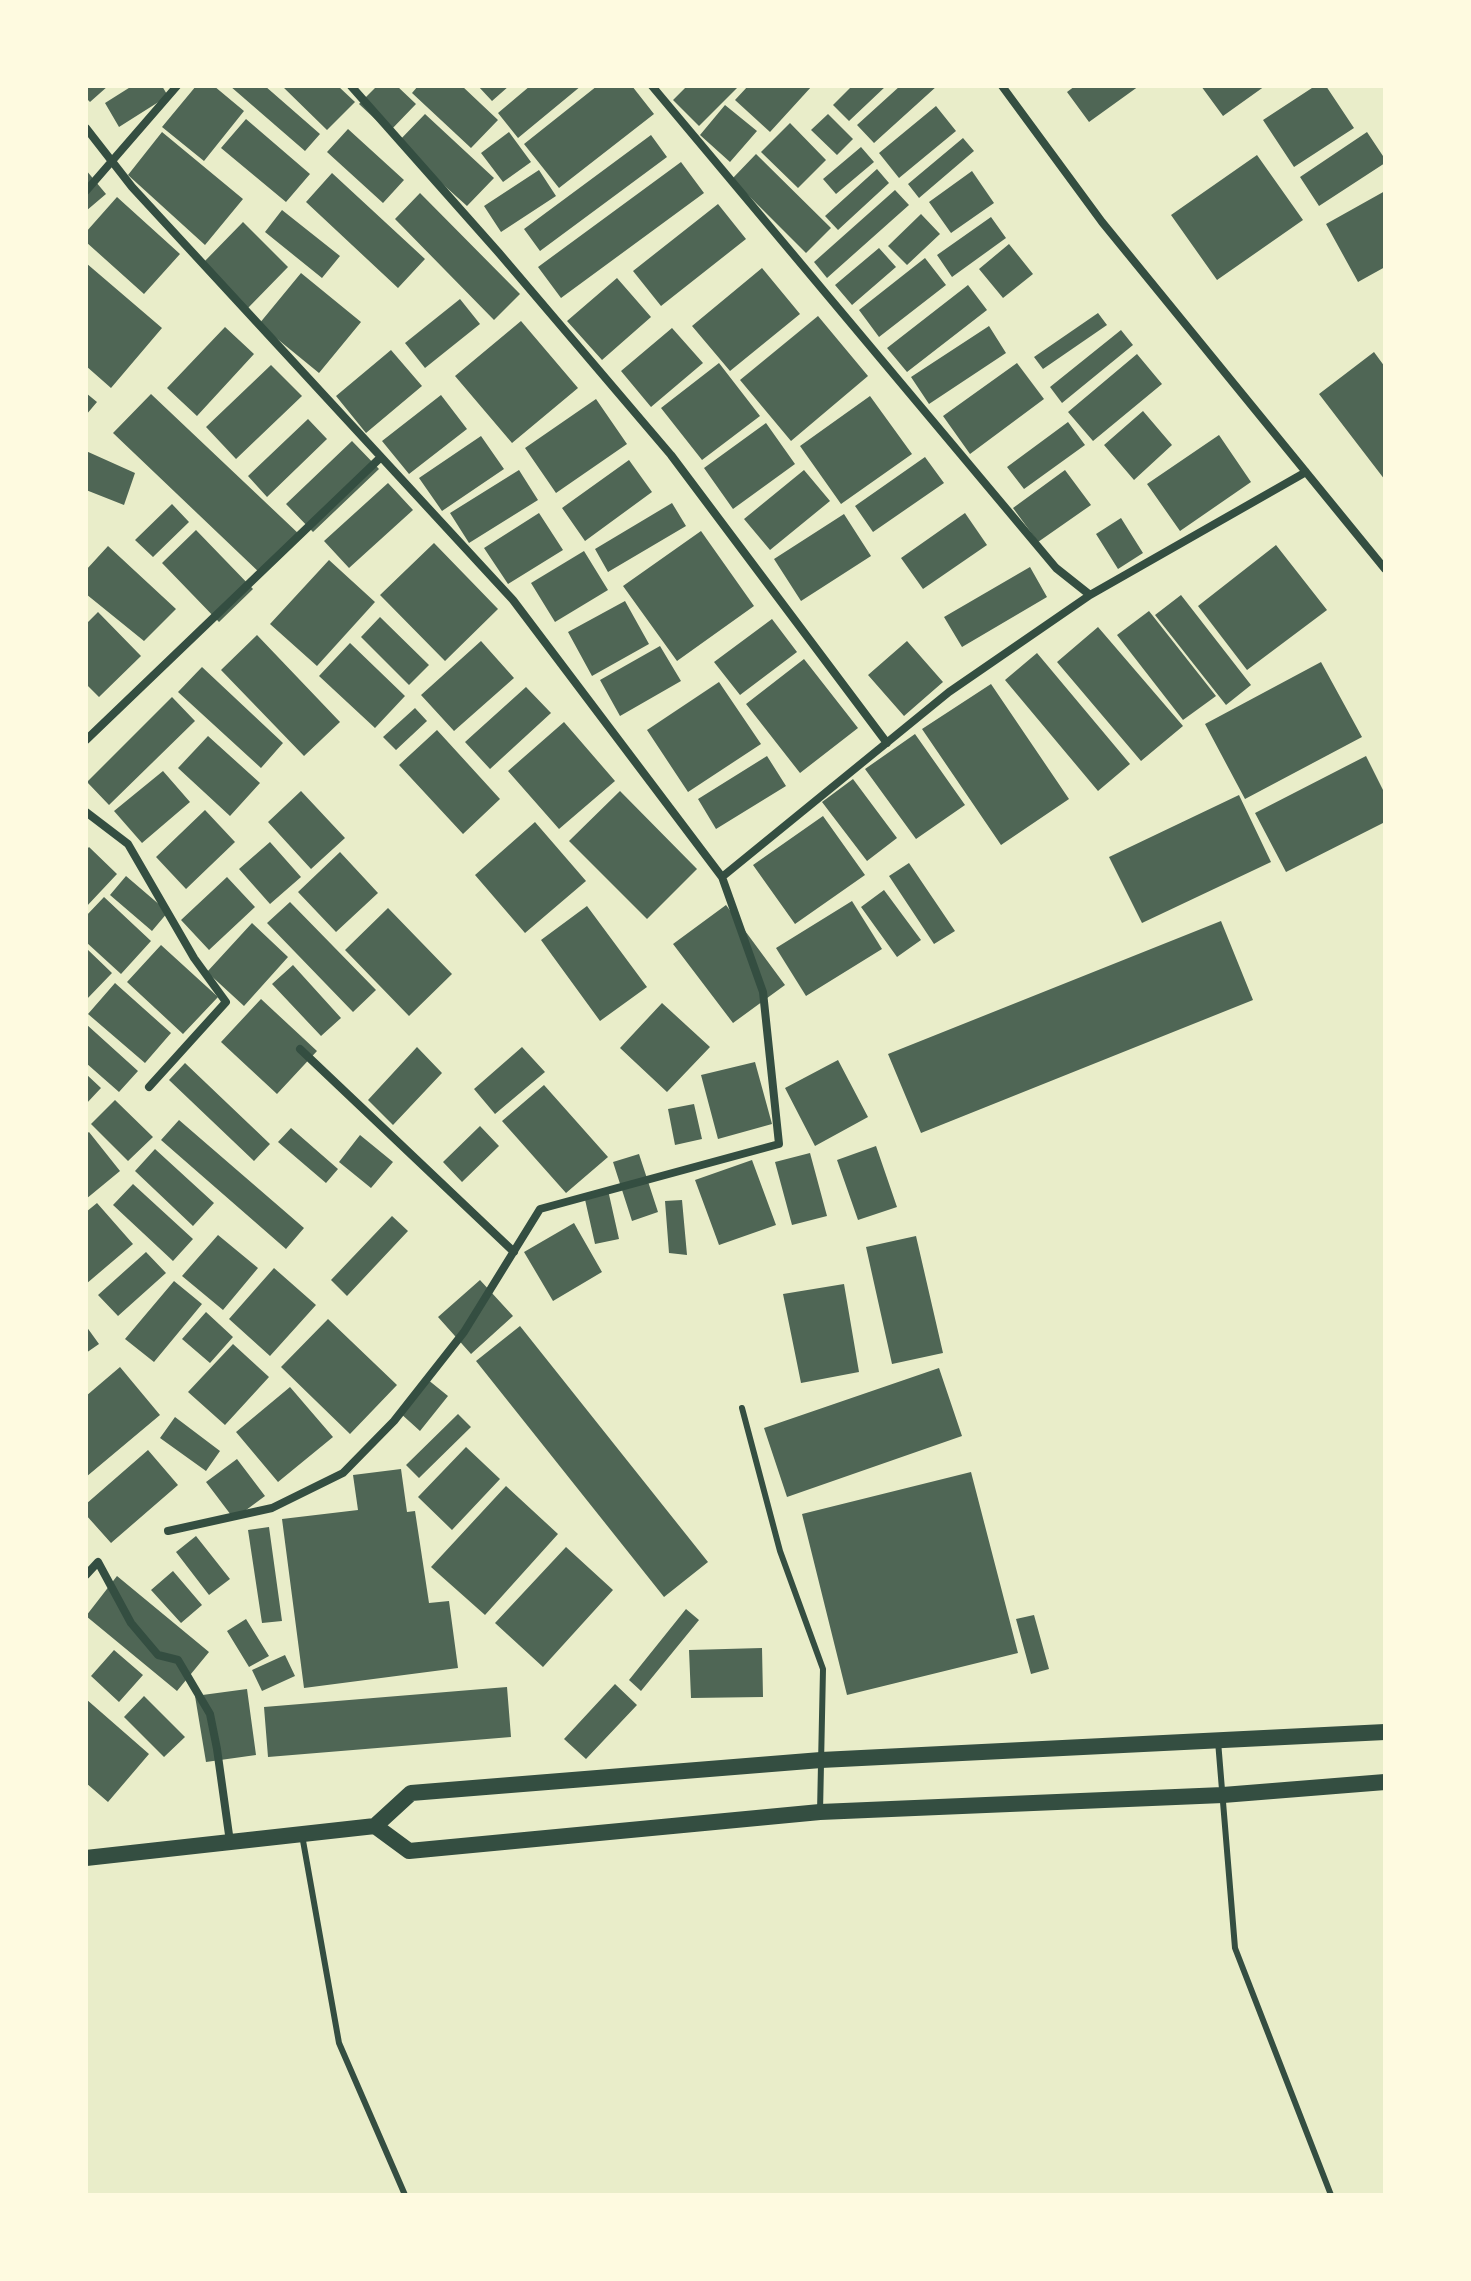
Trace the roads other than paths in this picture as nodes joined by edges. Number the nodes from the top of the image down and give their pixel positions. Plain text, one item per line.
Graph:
1 (177, 86) edge
2 (351, 86) edge
3 (652, 86) edge
4 (1002, 86) edge
5 (86, 128) edge
6 (112, 161) junction
7 (86, 191) edge
8 (380, 458) junction
9 (1306, 472) junction
10 (1385, 569) edge
11 (1090, 595) junction
12 (86, 740) edge
13 (887, 743) junction
14 (86, 812) edge
15 (722, 877) junction
16 (300, 1049) dead end
17 (149, 1087) dead end
18 (514, 1252) junction
19 (742, 1408) dead end
20 (168, 1531) dead end
21 (86, 1575) edge
22 (1385, 1732) edge
23 (1218, 1740) junction
24 (821, 1760) junction
25 (1385, 1782) edge
26 (1223, 1795) junction
27 (820, 1812) junction
28 (375, 1826) junction
29 (302, 1835) junction
30 (230, 1842) junction
31 (86, 1858) edge
32 (405, 2195) edge
33 (1331, 2195) edge

1 - 6 street
2 - 13 street
3 - 11 street
4 - 9 street
5 - 6 street
6 - 7 street
6 - 8 street
8 - 12 street
8 - 15 street
9 - 10 street
9 - 11 street
11 - 13 street
13 - 15 street
14 - 17 street
15 - 18 street
16 - 18 street
18 - 20 street
19 - 24 lane
21 - 30 street
22 - 23 main road
23 - 24 main road
23 - 26 lane
24 - 27 lane
24 - 28 main road
25 - 26 main road
26 - 27 main road
26 - 33 lane
27 - 28 main road
28 - 29 main road
29 - 30 main road
29 - 32 lane
30 - 31 main road

